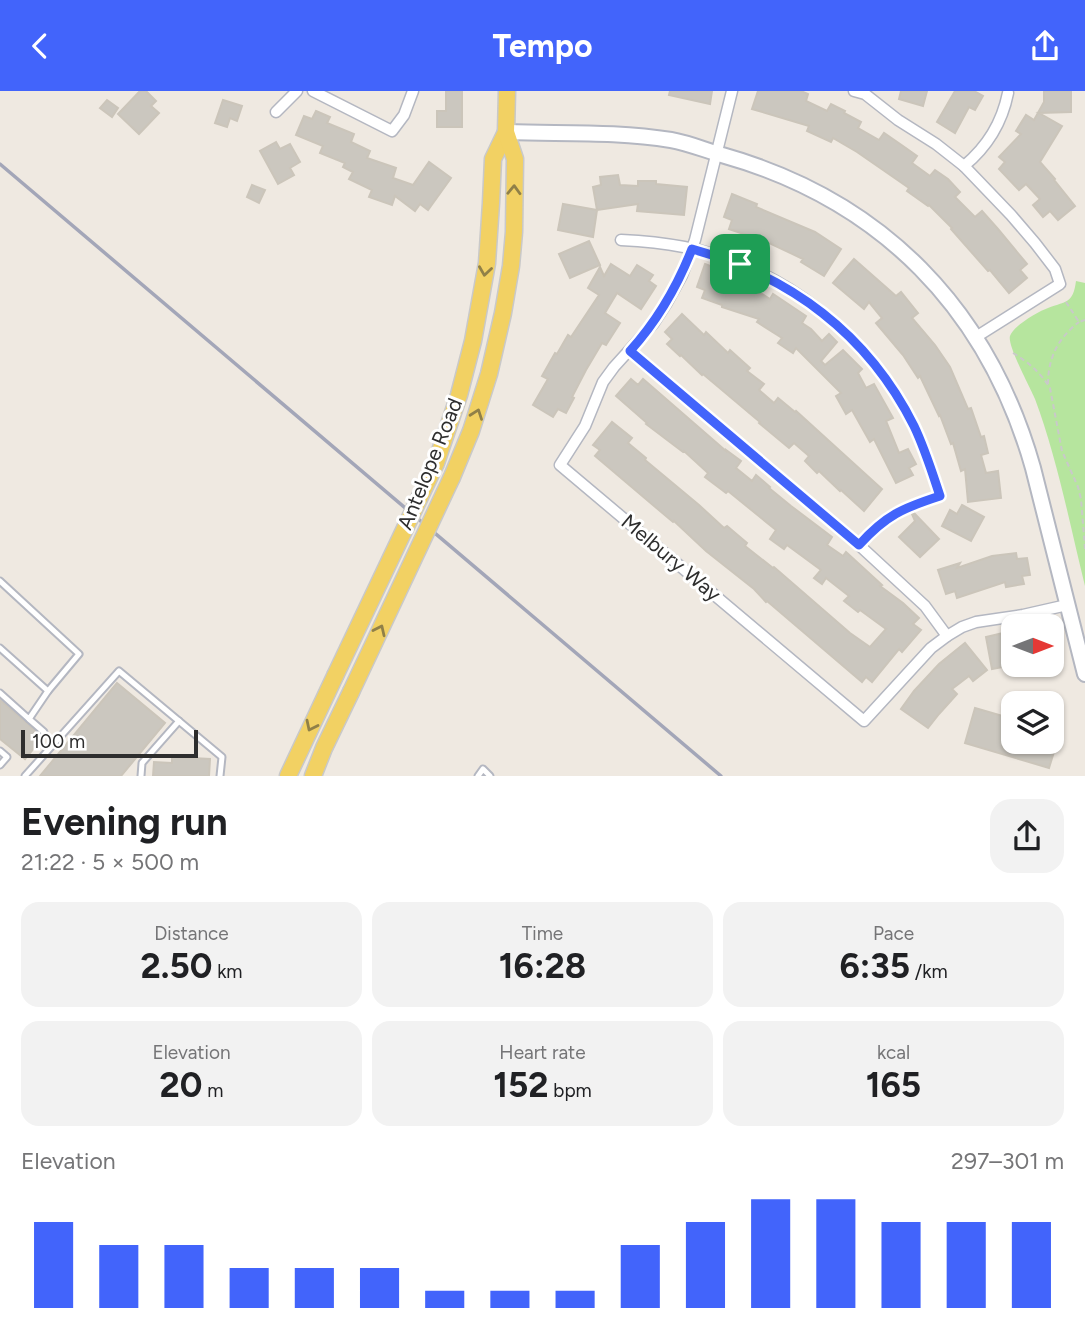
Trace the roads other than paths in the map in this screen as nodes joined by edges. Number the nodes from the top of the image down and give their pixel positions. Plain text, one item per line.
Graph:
1 (297, 91) edge
2 (313, 91) edge
3 (413, 91) edge
4 (507, 91) edge
5 (732, 91) edge
6 (862, 92) edge
7 (1009, 93) dead end
8 (276, 112) dead end
9 (506, 132) junction
10 (716, 154) junction
11 (964, 166) junction
12 (621, 240) dead end
13 (692, 249) junction
14 (976, 337) junction
15 (630, 351) junction
16 (859, 545) junction
17 (0, 581) edge
18 (1067, 605) junction
19 (947, 635) junction
20 (0, 648) edge
21 (1085, 674) edge
22 (48, 691) junction
23 (0, 693) edge
24 (29, 719) junction
25 (179, 721) junction
26 (44, 732) dead end
27 (0, 751) edge
28 (0, 765) edge
29 (26, 776) edge
30 (141, 776) edge
31 (220, 776) edge
32 (288, 776) edge
33 (313, 776) edge
34 (478, 776) edge
35 (490, 776) edge

1 - 8 street
2 - 3 street
4 - 9 main road, Antelope Road
5 - 10 street, Melbury Way
6 - 11 street
7 - 11 street
9 - 10 main road
9 -> 32 main road, Antelope Road, bridge
33 -> 9 main road, Antelope Road, bridge
10 - 13 street, Melbury Way
10 - 14 main road
11 - 14 street
12 - 13 street
13 - 15 street, Melbury Way
13 - 16 street
14 - 18 main road
15 - 16 street
15 - 19 street, Melbury Way
16 - 19 street
17 - 22 lane
18 - 19 street, Melbury Way
18 - 21 main road
20 - 22 lane
22 - 24 lane
23 - 24 lane
24 - 26 lane
25 - 29 lane
25 - 30 lane
25 - 31 lane
27 - 28 lane
34 - 35 lane

